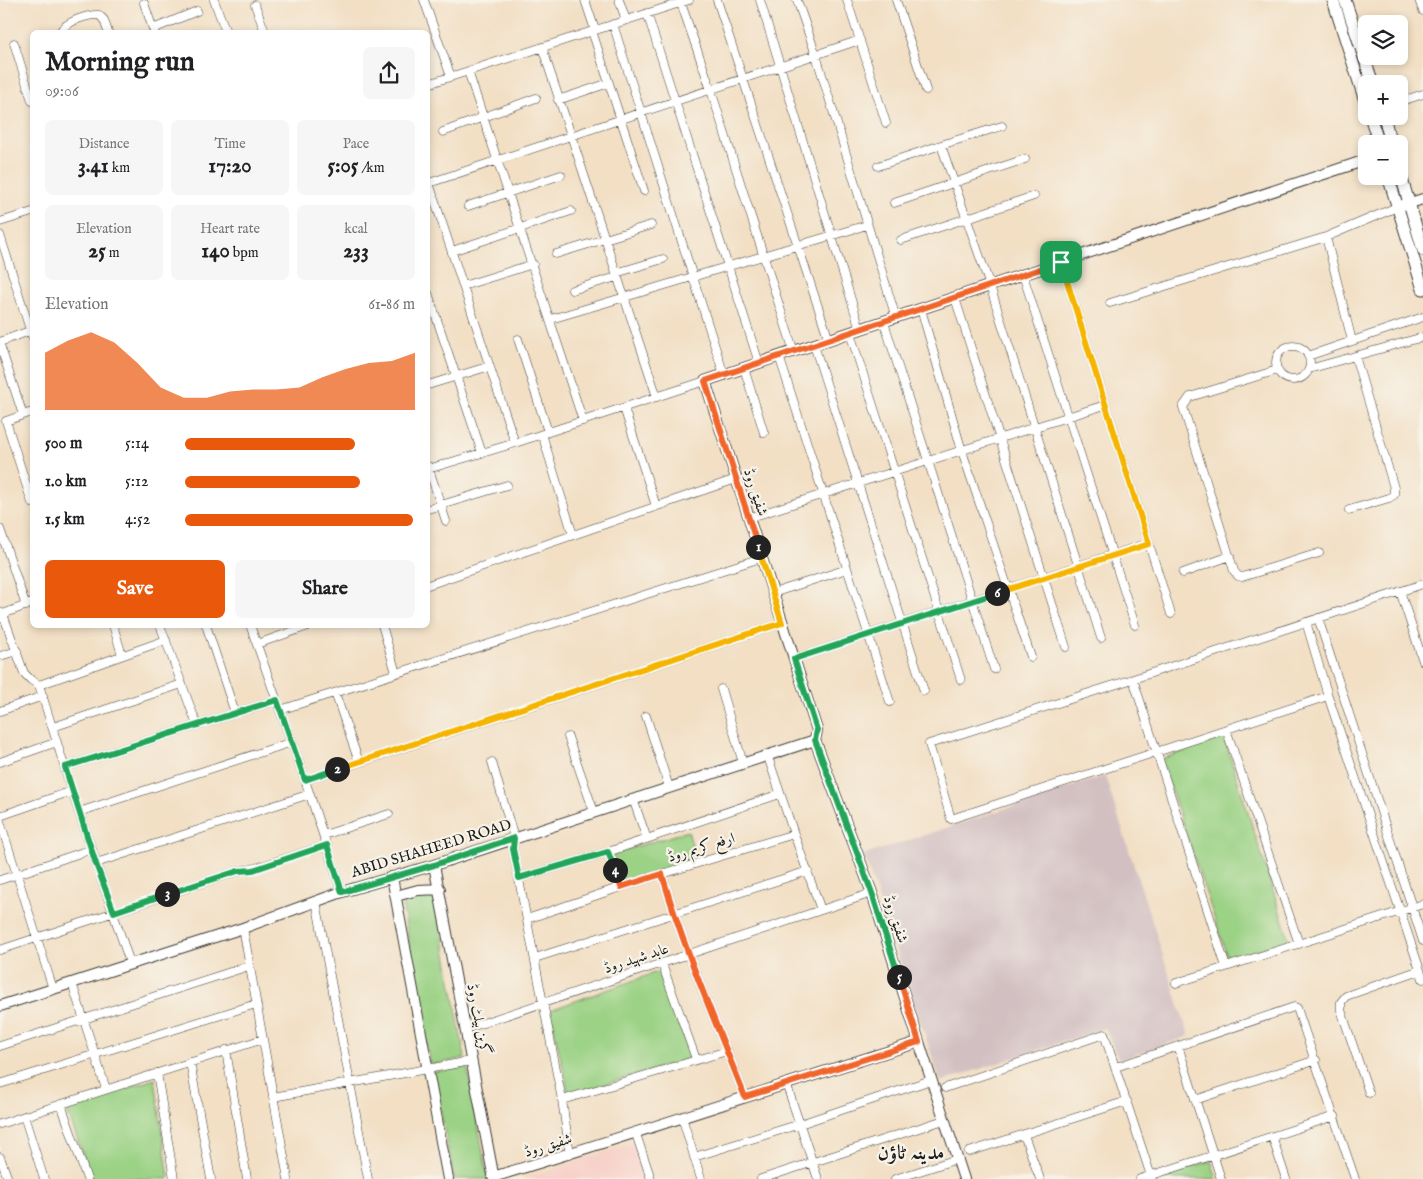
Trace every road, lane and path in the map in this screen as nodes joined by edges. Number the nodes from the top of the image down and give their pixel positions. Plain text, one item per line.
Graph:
1 (214, 0) edge
2 (424, 0) edge
3 (586, 0) edge
4 (619, 0) edge
5 (718, 0) edge
6 (760, 0) edge
7 (797, 0) edge
8 (847, 0) edge
9 (896, 0) edge
10 (1333, 0) edge
11 (1345, 0) edge
12 (1419, 0) edge
13 (685, 1) edge
14 (144, 2) dead end
15 (663, 4) edge
16 (255, 5) dead end
17 (197, 11) dead end
18 (1423, 11) edge
19 (647, 14) junction
20 (626, 20) junction
21 (613, 24) junction
22 (61, 30) edge
23 (107, 30) edge
24 (153, 30) edge
25 (155, 30) edge
26 (225, 30) edge
27 (264, 30) edge
28 (594, 30) junction
29 (860, 40) junction
30 (14, 43) dead end
31 (542, 47) junction
32 (816, 55) junction
33 (780, 67) junction
34 (468, 71) junction
35 (1370, 75) edge
36 (451, 77) junction
37 (743, 79) junction
38 (1358, 79) edge
39 (430, 83) edge
40 (609, 83) junction
41 (711, 90) junction
42 (926, 90) dead end
43 (1423, 94) edge
44 (30, 95) edge
45 (536, 98) dead end
46 (1408, 99) edge
47 (558, 100) junction
48 (676, 101) junction
49 (641, 113) junction
50 (484, 117) junction
51 (621, 119) junction
52 (886, 123) dead end
53 (1002, 126) dead end
54 (442, 132) dead end
55 (570, 136) junction
56 (941, 145) junction
57 (1025, 159) dead end
58 (498, 160) junction
59 (1358, 163) edge
60 (878, 166) dead end
61 (561, 175) dead end
62 (953, 182) junction
63 (430, 183) edge
64 (1393, 185) edge
65 (1401, 185) edge
66 (430, 186) edge
67 (644, 191) dead end
68 (509, 193) junction
69 (1034, 196) dead end
70 (1423, 199) edge
71 (894, 202) dead end
72 (1403, 205) junction
73 (468, 206) dead end
74 (570, 210) dead end
75 (30, 215) edge
76 (966, 218) junction
77 (0, 222) edge
78 (867, 225) junction
79 (651, 226) dead end
80 (520, 228) junction
81 (0, 235) edge
82 (832, 235) junction
83 (1326, 237) junction
84 (605, 240) junction
85 (901, 240) dead end
86 (798, 246) junction
87 (1423, 250) edge
88 (452, 251) junction
89 (556, 254) dead end
90 (763, 256) junction
91 (663, 259) dead end
92 (1061, 262) junction
93 (533, 264) junction
94 (728, 267) junction
95 (616, 275) junction
96 (1024, 275) junction
97 (693, 277) junction
98 (463, 286) junction
99 (990, 286) junction
100 (1423, 289) edge
101 (572, 290) dead end
102 (624, 298) junction
103 (955, 298) junction
104 (430, 299) edge
105 (1110, 303) dead end
106 (921, 309) junction
107 (1423, 317) edge
108 (896, 318) junction
109 (551, 319) junction
110 (884, 322) junction
111 (30, 326) edge
112 (860, 329) junction
113 (30, 333) edge
114 (850, 333) junction
115 (1423, 337) edge
116 (518, 339) dead end
117 (829, 340) junction
118 (1352, 341) junction
119 (0, 344) edge
120 (814, 345) junction
121 (794, 352) junction
122 (779, 356) junction
123 (1308, 356) junction
124 (1355, 356) junction
125 (758, 363) junction
126 (490, 366) junction
127 (744, 368) junction
128 (1309, 369) junction
129 (1277, 370) junction
130 (724, 375) junction
131 (456, 377) junction
132 (705, 381) junction
133 (430, 384) edge
134 (657, 397) junction
135 (1105, 405) junction
136 (624, 408) junction
137 (30, 413) edge
138 (23, 415) junction
139 (1068, 417) junction
140 (583, 421) junction
141 (1035, 427) junction
142 (545, 433) junction
143 (764, 433) dead end
144 (1000, 438) junction
145 (515, 443) junction
146 (962, 451) junction
147 (482, 452) junction
148 (928, 461) junction
149 (430, 467) edge
150 (894, 472) junction
151 (430, 474) edge
152 (736, 479) junction
153 (858, 483) junction
154 (507, 485) dead end
155 (823, 494) junction
156 (30, 498) edge
157 (441, 504) junction
158 (656, 506) junction
159 (430, 508) edge
160 (1349, 510) dead end
161 (748, 518) junction
162 (446, 521) dead end
163 (0, 529) edge
164 (573, 535) junction
165 (1149, 544) junction
166 (1319, 552) dead end
167 (1113, 555) junction
168 (1230, 556) junction
169 (761, 558) junction
170 (1079, 566) junction
171 (847, 569) junction
172 (1183, 573) dead end
173 (1044, 578) junction
174 (430, 584) edge
175 (1423, 584) edge
176 (1010, 589) junction
177 (1400, 591) junction
178 (772, 593) junction
179 (972, 601) junction
180 (29, 605) edge
181 (939, 612) junction
182 (1171, 614) dead end
183 (1, 615) edge
184 (1318, 618) junction
185 (1306, 622) junction
186 (782, 623) junction
187 (903, 624) junction
188 (1135, 625) dead end
189 (114, 628) edge
190 (161, 628) edge
191 (207, 628) edge
192 (251, 628) edge
193 (302, 628) edge
194 (383, 628) edge
195 (868, 635) junction
196 (1101, 638) dead end
197 (166, 640) junction
198 (256, 644) junction
199 (1066, 647) dead end
200 (18, 651) junction
201 (122, 655) junction
202 (0, 656) edge
203 (1031, 658) dead end
204 (794, 659) junction
205 (1423, 661) edge
206 (994, 669) dead end
207 (396, 673) junction
208 (1133, 679) junction
209 (961, 680) dead end
210 (182, 684) junction
211 (39, 685) junction
212 (721, 688) dead end
213 (924, 691) dead end
214 (335, 692) junction
215 (43, 696) junction
216 (1328, 696) junction
217 (277, 700) junction
218 (890, 702) dead end
219 (280, 710) junction
220 (0, 711) edge
221 (235, 713) junction
222 (646, 716) dead end
223 (196, 725) junction
224 (53, 727) junction
225 (1226, 729) junction
226 (568, 737) dead end
227 (815, 740) junction
228 (58, 742) junction
229 (292, 742) junction
230 (1155, 752) junction
231 (767, 754) junction
232 (0, 762) edge
233 (359, 762) junction
234 (492, 762) dead end
235 (743, 762) junction
236 (65, 767) junction
237 (305, 780) junction
238 (669, 787) junction
239 (72, 791) junction
240 (310, 794) junction
241 (780, 794) junction
242 (633, 799) junction
243 (79, 812) junction
244 (594, 812) junction
245 (389, 814) dead end
246 (0, 816) edge
247 (0, 821) edge
248 (794, 834) junction
249 (324, 835) junction
250 (514, 838) junction
251 (647, 839) junction
252 (327, 845) junction
253 (92, 849) junction
254 (608, 852) junction
255 (96, 864) junction
256 (434, 865) junction
257 (808, 871) junction
258 (662, 874) junction
259 (17, 875) junction
260 (392, 877) junction
261 (519, 878) junction
262 (0, 880) edge
263 (621, 887) junction
264 (440, 889) junction
265 (342, 892) junction
266 (872, 893) junction
267 (396, 896) junction
268 (316, 901) junction
269 (1423, 904) edge
270 (1412, 908) junction
271 (821, 910) junction
272 (114, 912) junction
273 (1401, 912) junction
274 (673, 914) junction
275 (527, 919) junction
276 (242, 928) junction
277 (37, 937) junction
278 (1423, 941) edge
279 (1299, 944) junction
280 (0, 950) edge
281 (688, 956) junction
282 (535, 958) junction
283 (130, 963) junction
284 (662, 964) junction
285 (250, 966) junction
286 (1226, 967) junction
287 (1420, 970) junction
288 (1423, 979) edge
289 (72, 983) junction
290 (1176, 983) dead end
291 (53, 989) junction
292 (544, 1002) junction
293 (256, 1004) junction
294 (0, 1006) edge
295 (83, 1019) junction
296 (465, 1029) junction
297 (263, 1038) junction
298 (919, 1042) junction
299 (0, 1046) edge
300 (1178, 1046) junction
301 (226, 1050) junction
302 (727, 1051) junction
303 (95, 1054) junction
304 (696, 1059) junction
305 (1316, 1060) junction
306 (472, 1061) junction
307 (190, 1062) junction
308 (1116, 1067) junction
309 (428, 1069) junction
310 (157, 1072) junction
311 (931, 1080) junction
312 (786, 1083) junction
313 (0, 1084) edge
314 (351, 1084) junction
315 (945, 1088) dead end
316 (106, 1089) junction
317 (1369, 1093) dead end
318 (273, 1097) junction
319 (745, 1097) junction
320 (562, 1100) junction
321 (1126, 1100) junction
322 (1195, 1100) junction
323 (61, 1104) junction
324 (24, 1116) junction
325 (1335, 1116) junction
326 (682, 1117) junction
327 (944, 1120) junction
328 (0, 1124) edge
329 (800, 1124) junction
330 (636, 1134) junction
331 (1024, 1135) junction
332 (1272, 1136) junction
333 (969, 1152) dead end
334 (570, 1154) junction
335 (1213, 1155) junction
336 (0, 1156) edge
337 (694, 1157) junction
338 (957, 1159) junction
339 (812, 1163) junction
340 (1151, 1177) edge
341 (493, 1178) edge
342 (8, 1179) edge
343 (44, 1179) edge
344 (87, 1179) edge
345 (174, 1179) edge
346 (211, 1179) edge
347 (247, 1179) edge
348 (288, 1179) edge
349 (368, 1179) edge
350 (448, 1179) edge
351 (651, 1179) edge
352 (701, 1179) edge
353 (761, 1179) edge
354 (818, 1179) edge
355 (895, 1179) edge
356 (964, 1179) edge
357 (1040, 1179) edge
358 (1140, 1179) edge
359 (1221, 1179) edge
360 (1286, 1179) edge
361 (1355, 1179) edge

1 - 26 street
2 - 36 street
3 - 28 street
4 - 20 street
5 - 37 street
6 - 33 street
7 - 32 street
8 - 29 street
9 - 42 street
10 - 38 main road
11 - 35 main road
12 - 18 street
13 - 15 street
13 - 41 street
14 - 24 street
15 - 19 street
16 - 27 street
17 - 25 street
19 - 20 street
19 - 48 street
20 - 21 street
21 - 28 street
21 - 49 street
22 - 23 street
28 - 31 street
28 - 40 street
29 - 32 street
29 - 52 street
30 - 44 street
31 - 34 street
31 - 47 street
32 - 33 street
32 - 78 street
33 - 37 street
33 - 82 street
34 - 36 street
34 - 50 street
36 - 39 street
37 - 41 street
37 - 86 street
40 - 47 street
40 - 51 street
41 - 48 street
41 - 90 street
43 - 46 street
45 - 50 street
47 - 55 street
48 - 49 street
48 - 94 street
49 - 51 street
49 - 97 street
50 - 54 street
50 - 58 street
51 - 55 street
51 - 67 street
53 - 56 street
55 - 58 street
55 - 84 street
56 - 60 street
56 - 62 street
57 - 62 street
58 - 63 street
58 - 68 street
59 - 92 street
61 - 68 street
62 - 71 street
62 - 76 street
64 - 72 main road
65 - 72 main road
66 - 88 street
68 - 73 street
68 - 80 street
69 - 76 street
70 - 72 street
72 - 83 street
72 - 87 main road
72 - 100 main road
74 - 80 street
75 - 77 street
76 - 85 street
76 - 99 street
78 - 82 street
78 - 108 street
79 - 84 street
80 - 88 street
80 - 93 street
81 - 111 street
82 - 86 street
82 - 112 street
83 - 105 street
83 - 118 street
84 - 89 street
84 - 95 street
86 - 90 street
86 - 117 street
88 - 98 street
90 - 94 street
90 - 121 street
91 - 95 street
92 - 96 street
92 - 135 street
93 - 98 street
93 - 109 street
94 - 97 street
94 - 125 street
95 - 101 street
95 - 102 street
96 - 99 street
96 - 139 street
97 - 102 street
97 - 130 street
98 - 126 street
99 - 103 street
99 - 141 street
102 - 109 street
102 - 134 street
103 - 106 street
103 - 144 street
104 - 131 street
106 - 108 street
106 - 146 street
107 - 118 street
108 - 110 street
109 - 140 street
110 - 112 street
110 - 148 street
112 - 114 street
113 - 119 street
114 - 117 street
114 - 150 street
115 - 124 street
116 - 142 street
117 - 120 street
118 - 123 street
119 - 138 street
120 - 121 street
120 - 153 street
121 - 122 street
122 - 125 street
122 - 155 street
123 - 128 street
123 - 129 street
124 - 128 street
124 - 160 street
125 - 127 street
126 - 131 street
126 - 145 street
127 - 130 street
127 - 143 street
128 - 129 street
129 - 168 street
130 - 132 street
131 - 133 street
131 - 147 street
132 - 134 street
132 - 152 street, شفیق روڈ
134 - 136 street
135 - 139 street
135 - 165 street
136 - 140 street
136 - 158 street
137 - 138 street
138 - 156 street
139 - 141 street
139 - 167 street
140 - 142 street
141 - 144 street
141 - 170 street
142 - 145 street
142 - 164 street
144 - 146 street
144 - 173 street
145 - 147 street
146 - 148 street
146 - 176 street
147 - 149 street
148 - 150 street
148 - 179 street
150 - 153 street
150 - 181 street
151 - 157 street
152 - 158 street
152 - 161 street, شفیق روڈ
153 - 155 street
153 - 187 street
154 - 157 street
155 - 161 street
155 - 171 street
157 - 159 street
157 - 162 street
158 - 164 street
161 - 169 street, شفیق روڈ
163 - 180 street
164 - 174 street
165 - 167 street
165 - 182 street
166 - 168 street
167 - 170 street
167 - 188 street
168 - 172 street
169 - 178 street, شفیق روڈ
169 - 207 street
170 - 173 street
170 - 196 street
171 - 178 street
171 - 195 street
173 - 176 street
173 - 199 street
175 - 177 street
176 - 179 street
176 - 203 street
177 - 184 street
177 - 205 street
178 - 186 street, شفیق روڈ
179 - 181 street
179 - 206 street
180 - 183 street
181 - 187 street
181 - 209 street
183 - 200 street
184 - 185 street
184 - 270 street
185 - 208 street
185 - 216 street
186 - 204 street, شفیق روڈ
186 - 233 street
187 - 195 street
187 - 213 street
189 - 201 street
190 - 197 street
191 - 221 street
192 - 198 street
193 - 198 street
194 - 207 street
195 - 204 street
195 - 218 street
197 - 201 street
197 - 210 street
198 - 217 street
200 - 202 street
200 - 211 street
201 - 211 street
204 - 227 street, شفیق روڈ
207 - 214 street
208 - 230 street
208 - 230 street
210 - 223 street
210 - 224 street
211 - 215 street
212 - 235 street
214 - 219 street
214 - 233 street
215 - 220 street
215 - 224 street
216 - 225 street
216 - 273 street
217 - 219 street
217 - 221 street
219 - 229 street
221 - 223 street
222 - 238 street
223 - 236 street
224 - 228 street
225 - 230 street
225 - 279 street
226 - 244 street
227 - 231 street, ABID SHAHEED ROAD
227 - 266 street, شفیق روڈ
228 - 232 street
228 - 236 street
229 - 237 street
229 - 243 street
230 - 286 street
231 - 235 street, ABID SHAHEED ROAD
231 - 241 street
233 - 237 street
234 - 250 street
235 - 238 street, ABID SHAHEED ROAD
236 - 239 street
237 - 240 street
238 - 242 street, ABID SHAHEED ROAD
239 - 243 street
239 - 246 street
240 - 249 street
240 - 255 street
241 - 248 street
241 - 251 street
242 - 244 street, ABID SHAHEED ROAD
242 - 251 street
243 - 253 street
244 - 250 street, ABID SHAHEED ROAD
245 - 249 street
247 - 259 street
248 - 257 street
248 - 258 street, ارفع کریم روڈ
249 - 252 street
250 - 256 street, ABID SHAHEED ROAD
250 - 261 street
251 - 254 street
252 - 265 street
252 - 272 street
253 - 255 street
253 - 259 street
254 - 261 street
254 - 263 street
255 - 272 street
256 - 260 street, ABID SHAHEED ROAD
256 - 264 street, گرین بیلٹ روڈ
257 - 271 street
257 - 274 street
258 - 263 street
258 - 274 street, ارفع کریم روڈ
259 - 262 street
259 - 277 street
260 - 265 street, ABID SHAHEED ROAD
260 - 267 street
261 - 275 street
263 - 275 street
264 - 267 street
264 - 296 street, گرین بیلٹ روڈ
265 - 268 street, ABID SHAHEED ROAD
266 - 271 street, عابد شہید روڈ
266 - 298 street, شفیق روڈ
267 - 309 street
268 - 276 street, ABID SHAHEED ROAD
268 - 314 street
269 - 270 street
270 - 273 street
270 - 278 street
271 - 281 street, عابد شہید روڈ
272 - 277 street
272 - 283 street
273 - 279 street
273 - 287 street
274 - 281 street, ارفع کریم روڈ
274 - 282 street
275 - 282 street
276 - 283 street, ABID SHAHEED ROAD
276 - 285 street
277 - 280 street
277 - 291 street
279 - 286 street
281 - 284 street, عابد شہید روڈ
281 - 302 street, ارفع کریم روڈ
282 - 292 street
283 - 289 street, ABID SHAHEED ROAD
284 - 292 street, عابد شہید روڈ
284 - 304 street
285 - 293 street
285 - 295 street
286 - 290 street
287 - 288 street
287 - 317 street
289 - 291 street, ABID SHAHEED ROAD
289 - 295 street
291 - 294 street, ABID SHAHEED ROAD
292 - 296 street, عابد شہید روڈ
292 - 320 street
293 - 297 street
293 - 303 street
295 - 299 street
295 - 303 street
296 - 306 street, گرین بیلٹ روڈ
297 - 301 street
297 - 318 street
298 - 311 street
298 - 312 street, شفیق روڈ
300 - 305 street
300 - 308 street
300 - 322 street
301 - 307 street
301 - 347 street
302 - 304 street
302 - 319 street, ارفع کریم روڈ
303 - 313 street
303 - 316 street
304 - 320 street
305 - 322 street
305 - 325 street
306 - 309 street
306 - 341 street, گرین بیلٹ روڈ
307 - 310 street
307 - 346 street
308 - 315 street
308 - 321 street
309 - 314 street
309 - 350 street
310 - 316 street
310 - 345 street
311 - 327 street
311 - 329 street
312 - 319 street, شفیق روڈ
312 - 329 street
314 - 318 street
314 - 349 street
316 - 323 street
318 - 348 street
319 - 326 street, شفیق روڈ
320 - 334 street
321 - 331 street
321 - 340 street
322 - 335 street
323 - 324 street
323 - 344 street
324 - 328 street
324 - 343 street
325 - 332 street
325 - 361 street
326 - 330 street, شفیق روڈ
326 - 337 street
327 - 338 street
327 - 339 street
329 - 337 street
329 - 339 street
330 - 334 street, شفیق روڈ
330 - 351 street
331 - 333 street
331 - 357 street
332 - 335 street
332 - 360 street
334 - 341 street, شفیق روڈ
335 - 340 street
335 - 359 street
336 - 342 street
337 - 352 street
338 - 355 street
338 - 356 street
339 - 353 street
339 - 354 street
340 - 358 street

